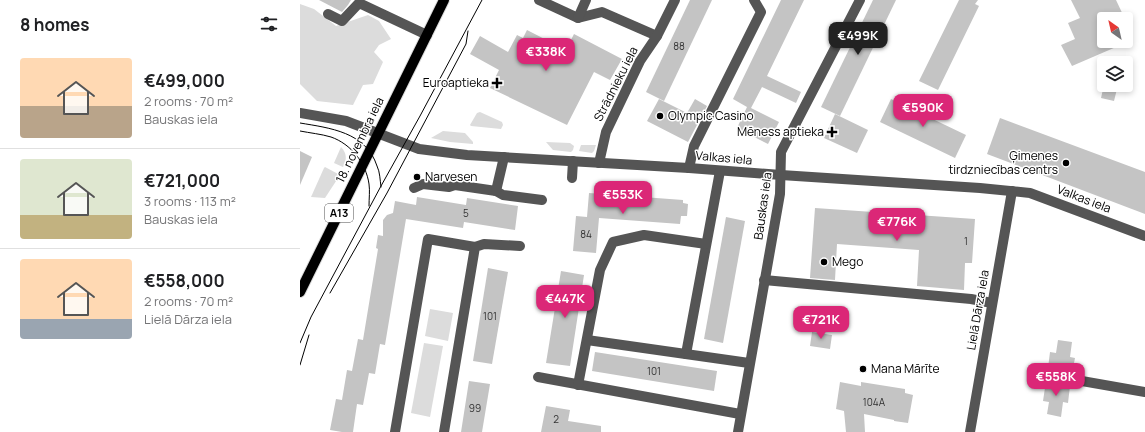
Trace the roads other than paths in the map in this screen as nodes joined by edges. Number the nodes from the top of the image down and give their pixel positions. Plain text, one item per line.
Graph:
1 (444, 0) edge
2 (539, 0) edge
3 (586, 0) edge
4 (675, 0) edge
5 (754, 0) edge
6 (860, 0) edge
7 (360, 1) edge
8 (328, 14) dead end
9 (578, 18) junction
10 (427, 35) junction
11 (657, 36) junction
12 (300, 113) edge
13 (378, 133) junction
14 (504, 157) junction
15 (573, 161) junction
16 (599, 163) junction
17 (690, 168) junction
18 (720, 171) junction
19 (781, 175) junction
20 (572, 178) dead end
21 (414, 188) dead end
22 (496, 191) junction
23 (1012, 192) junction
24 (542, 200) dead end
25 (1145, 236) edge
26 (706, 244) junction
27 (520, 246) dead end
28 (475, 247) junction
29 (764, 280) junction
30 (300, 292) edge
31 (992, 302) junction
32 (587, 340) junction
33 (686, 354) junction
34 (749, 363) junction
35 (1042, 374) dead end
36 (538, 377) dead end
37 (578, 385) junction
38 (1145, 392) edge
39 (740, 414) junction
40 (395, 432) edge
41 (444, 432) edge
42 (738, 432) edge
43 (970, 432) edge

1 - 10 main road, 18. novembra iela / A13
2 - 9 street
3 - 9 street
4 - 11 street, Strādnieku iela
5 - 17 street
6 - 19 street, Bauskas iela
7 - 8 street
7 - 10 street
9 - 11 street
10 - 13 main road, 18. novembra iela / A13
11 - 16 street, Strādnieku iela
12 - 13 street, Valkas iela
13 - 14 street, Valkas iela
13 - 30 main road, 18. novembra iela / A13
14 - 15 street, Valkas iela
14 - 22 street
15 - 16 street, Valkas iela
15 - 20 street
16 - 17 street, Valkas iela
17 - 18 street, Valkas iela
18 - 19 street, Valkas iela
18 - 26 street
19 - 23 street, Valkas iela
19 - 29 street, Bauskas iela
21 - 22 street
22 - 24 street
23 - 25 street, Valkas iela
23 - 31 street, Lielā Dārza iela
26 - 32 street
26 - 33 street
27 - 28 street
28 - 40 street
28 - 41 street
29 - 31 street
29 - 34 street, Bauskas iela
31 - 43 street, Lielā Dārza iela
32 - 33 street
32 - 37 street
33 - 34 street
34 - 39 street, Bauskas iela
35 - 38 street
36 - 37 street
37 - 39 street
39 - 42 street, Bauskas iela

